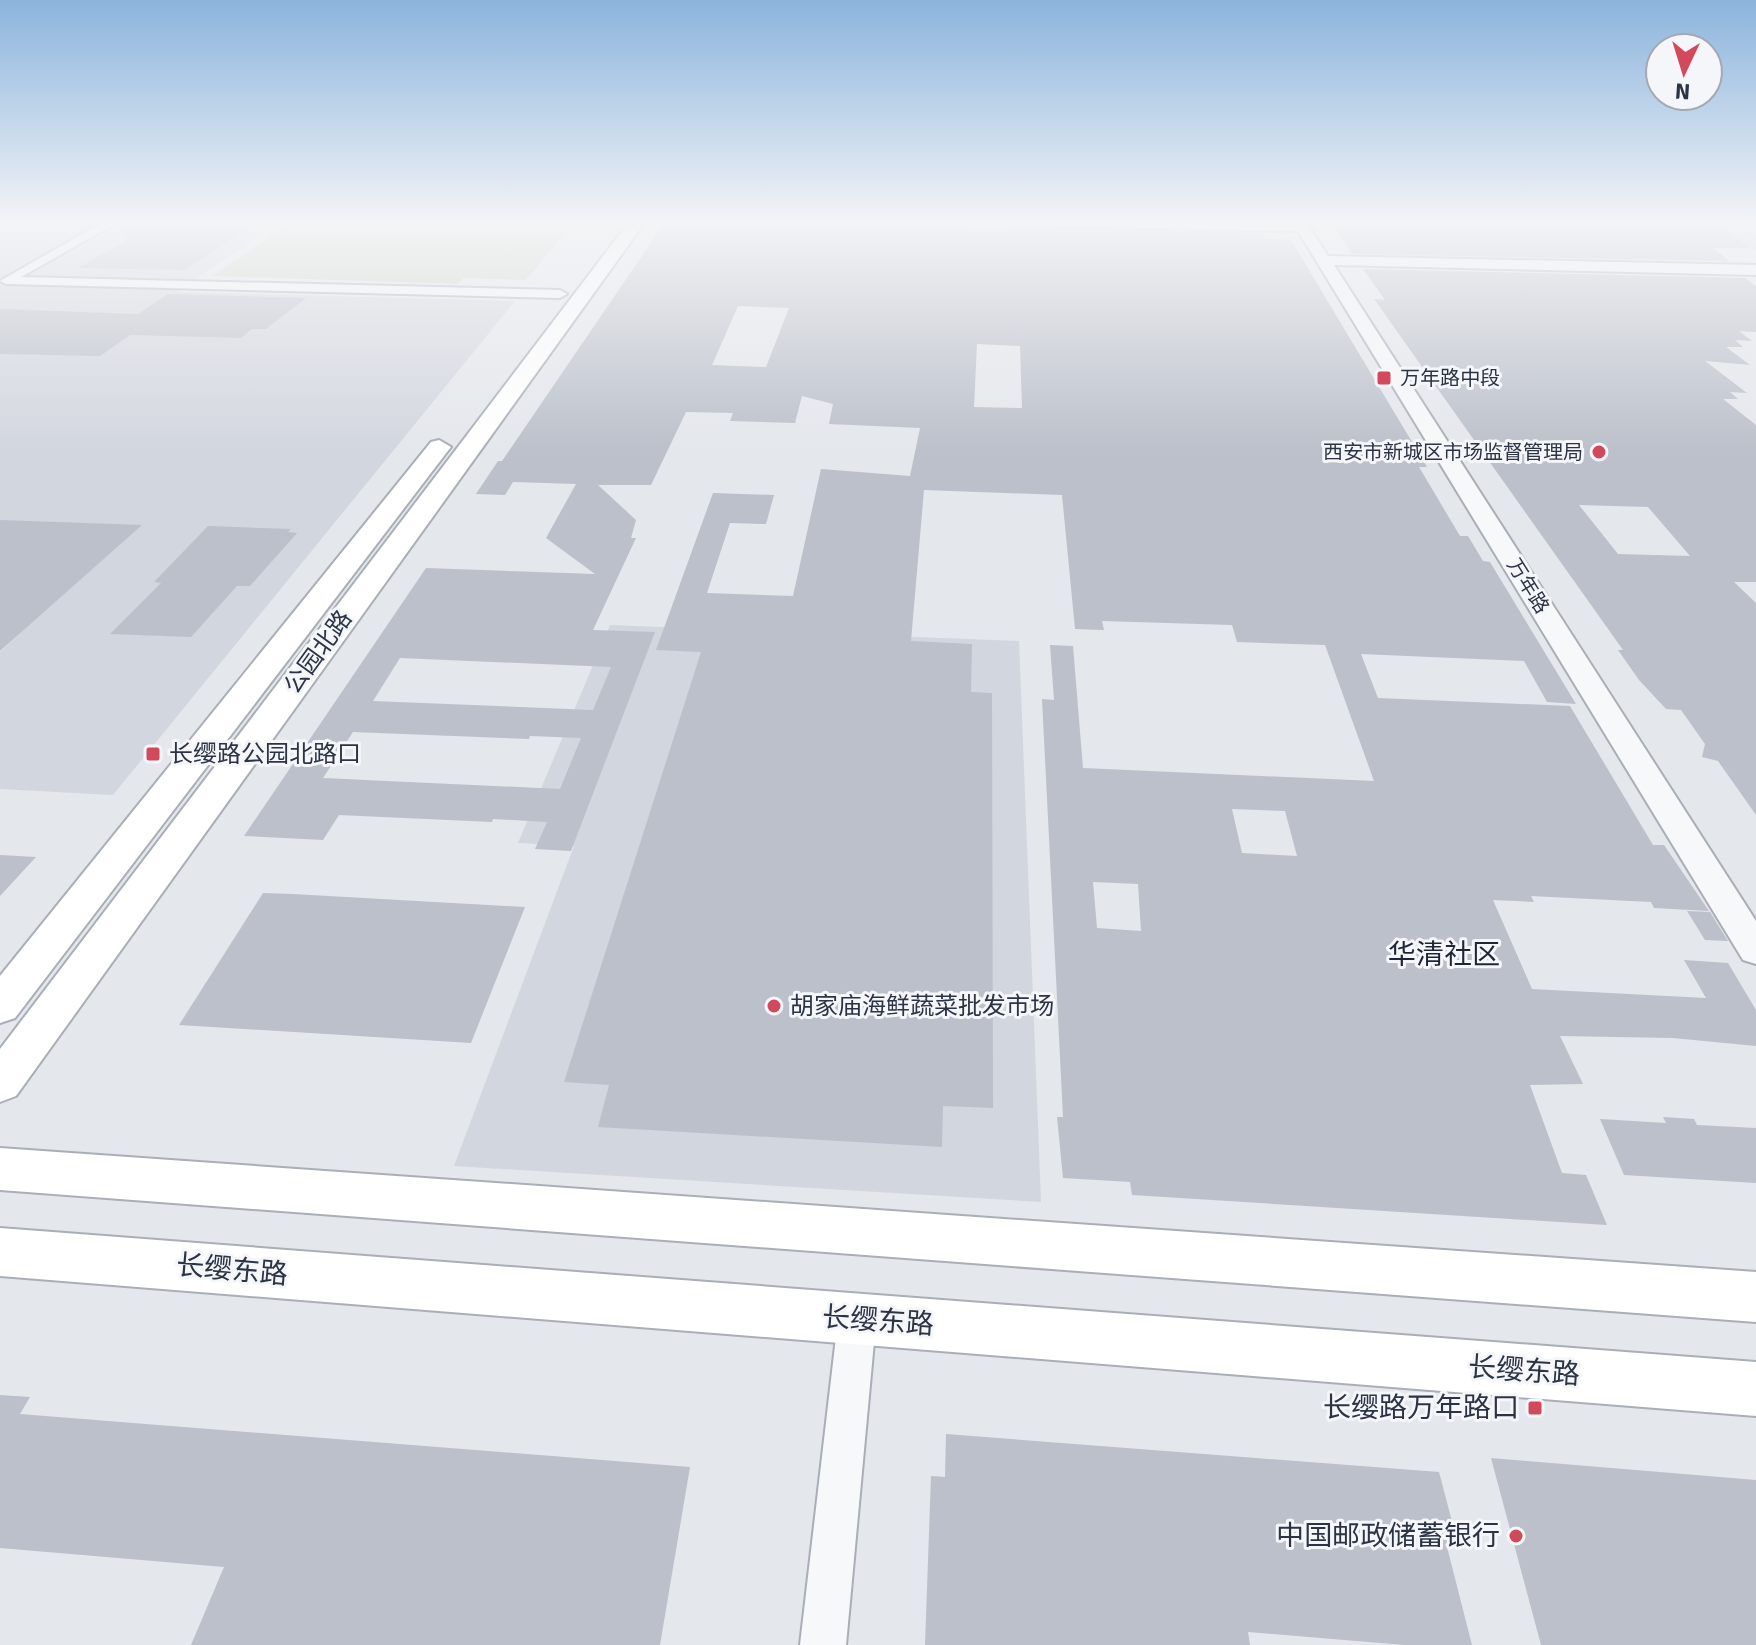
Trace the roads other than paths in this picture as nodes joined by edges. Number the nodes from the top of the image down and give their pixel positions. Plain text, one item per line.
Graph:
1 (556, 299) edge
2 (580, 299) edge
3 (1347, 299) edge
4 (1756, 950) edge
5 (0, 1006) edge
6 (0, 1083) edge
7 (0, 1169) edge
8 (0, 1252) edge
9 (1756, 1297) edge
10 (857, 1320) junction
11 (1756, 1389) edge
12 (823, 1645) edge

1 - 5 main road, 公园北路
2 - 6 main road, 公园北路
3 - 4 street, 万年路
7 - 9 main road
8 - 10 main road, 长缨东路
10 - 11 main road, 长缨东路
10 - 12 street

